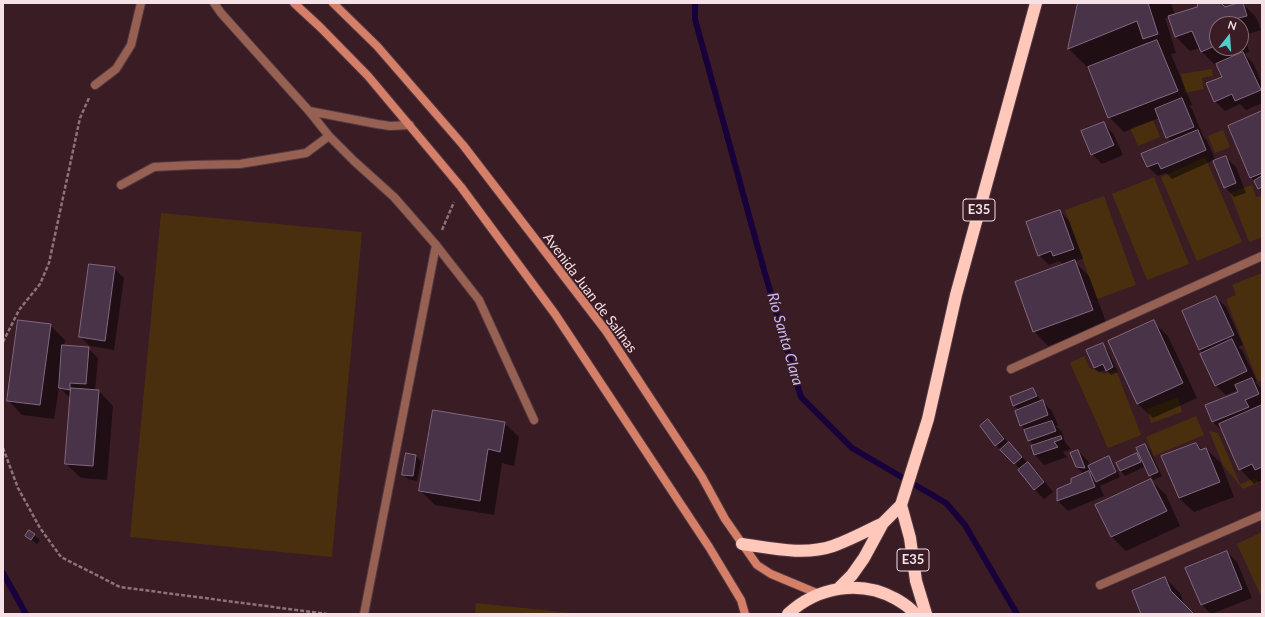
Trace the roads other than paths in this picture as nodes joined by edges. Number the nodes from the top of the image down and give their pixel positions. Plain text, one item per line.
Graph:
1 (141, 3) edge
2 (214, 3) edge
3 (294, 3) edge
4 (334, 3) edge
5 (1036, 3) edge
6 (95, 85) road end
7 (309, 111) junction
8 (410, 125) junction
9 (329, 136) junction
10 (121, 185) dead end
11 (436, 245) junction
12 (1262, 256) edge
13 (1011, 369) dead end
14 (534, 420) dead end
15 (903, 500) junction
16 (1262, 515) edge
17 (883, 523) junction
18 (742, 544) junction
19 (1100, 585) dead end
20 (838, 589) junction
21 (819, 594) junction
22 (364, 614) edge
23 (745, 614) edge
24 (788, 614) edge
25 (915, 614) edge
26 (926, 614) edge

1 - 6 street
2 - 7 street
3 - 8 main road
4 - 18 main road, Avenida Juan de Salinas
5 - 15 highway, E35
7 - 8 street
7 - 9 street
8 - 23 main road
9 - 10 street
9 - 11 street
11 - 14 street
11 - 22 street
12 - 13 street
15 - 17 highway, E35
15 - 26 highway, E35
16 - 19 street
17 - 18 highway
17 - 20 highway, E35
18 - 21 main road, Avenida Juan de Salinas
20 - 21 highway
20 - 25 highway
21 - 24 highway

